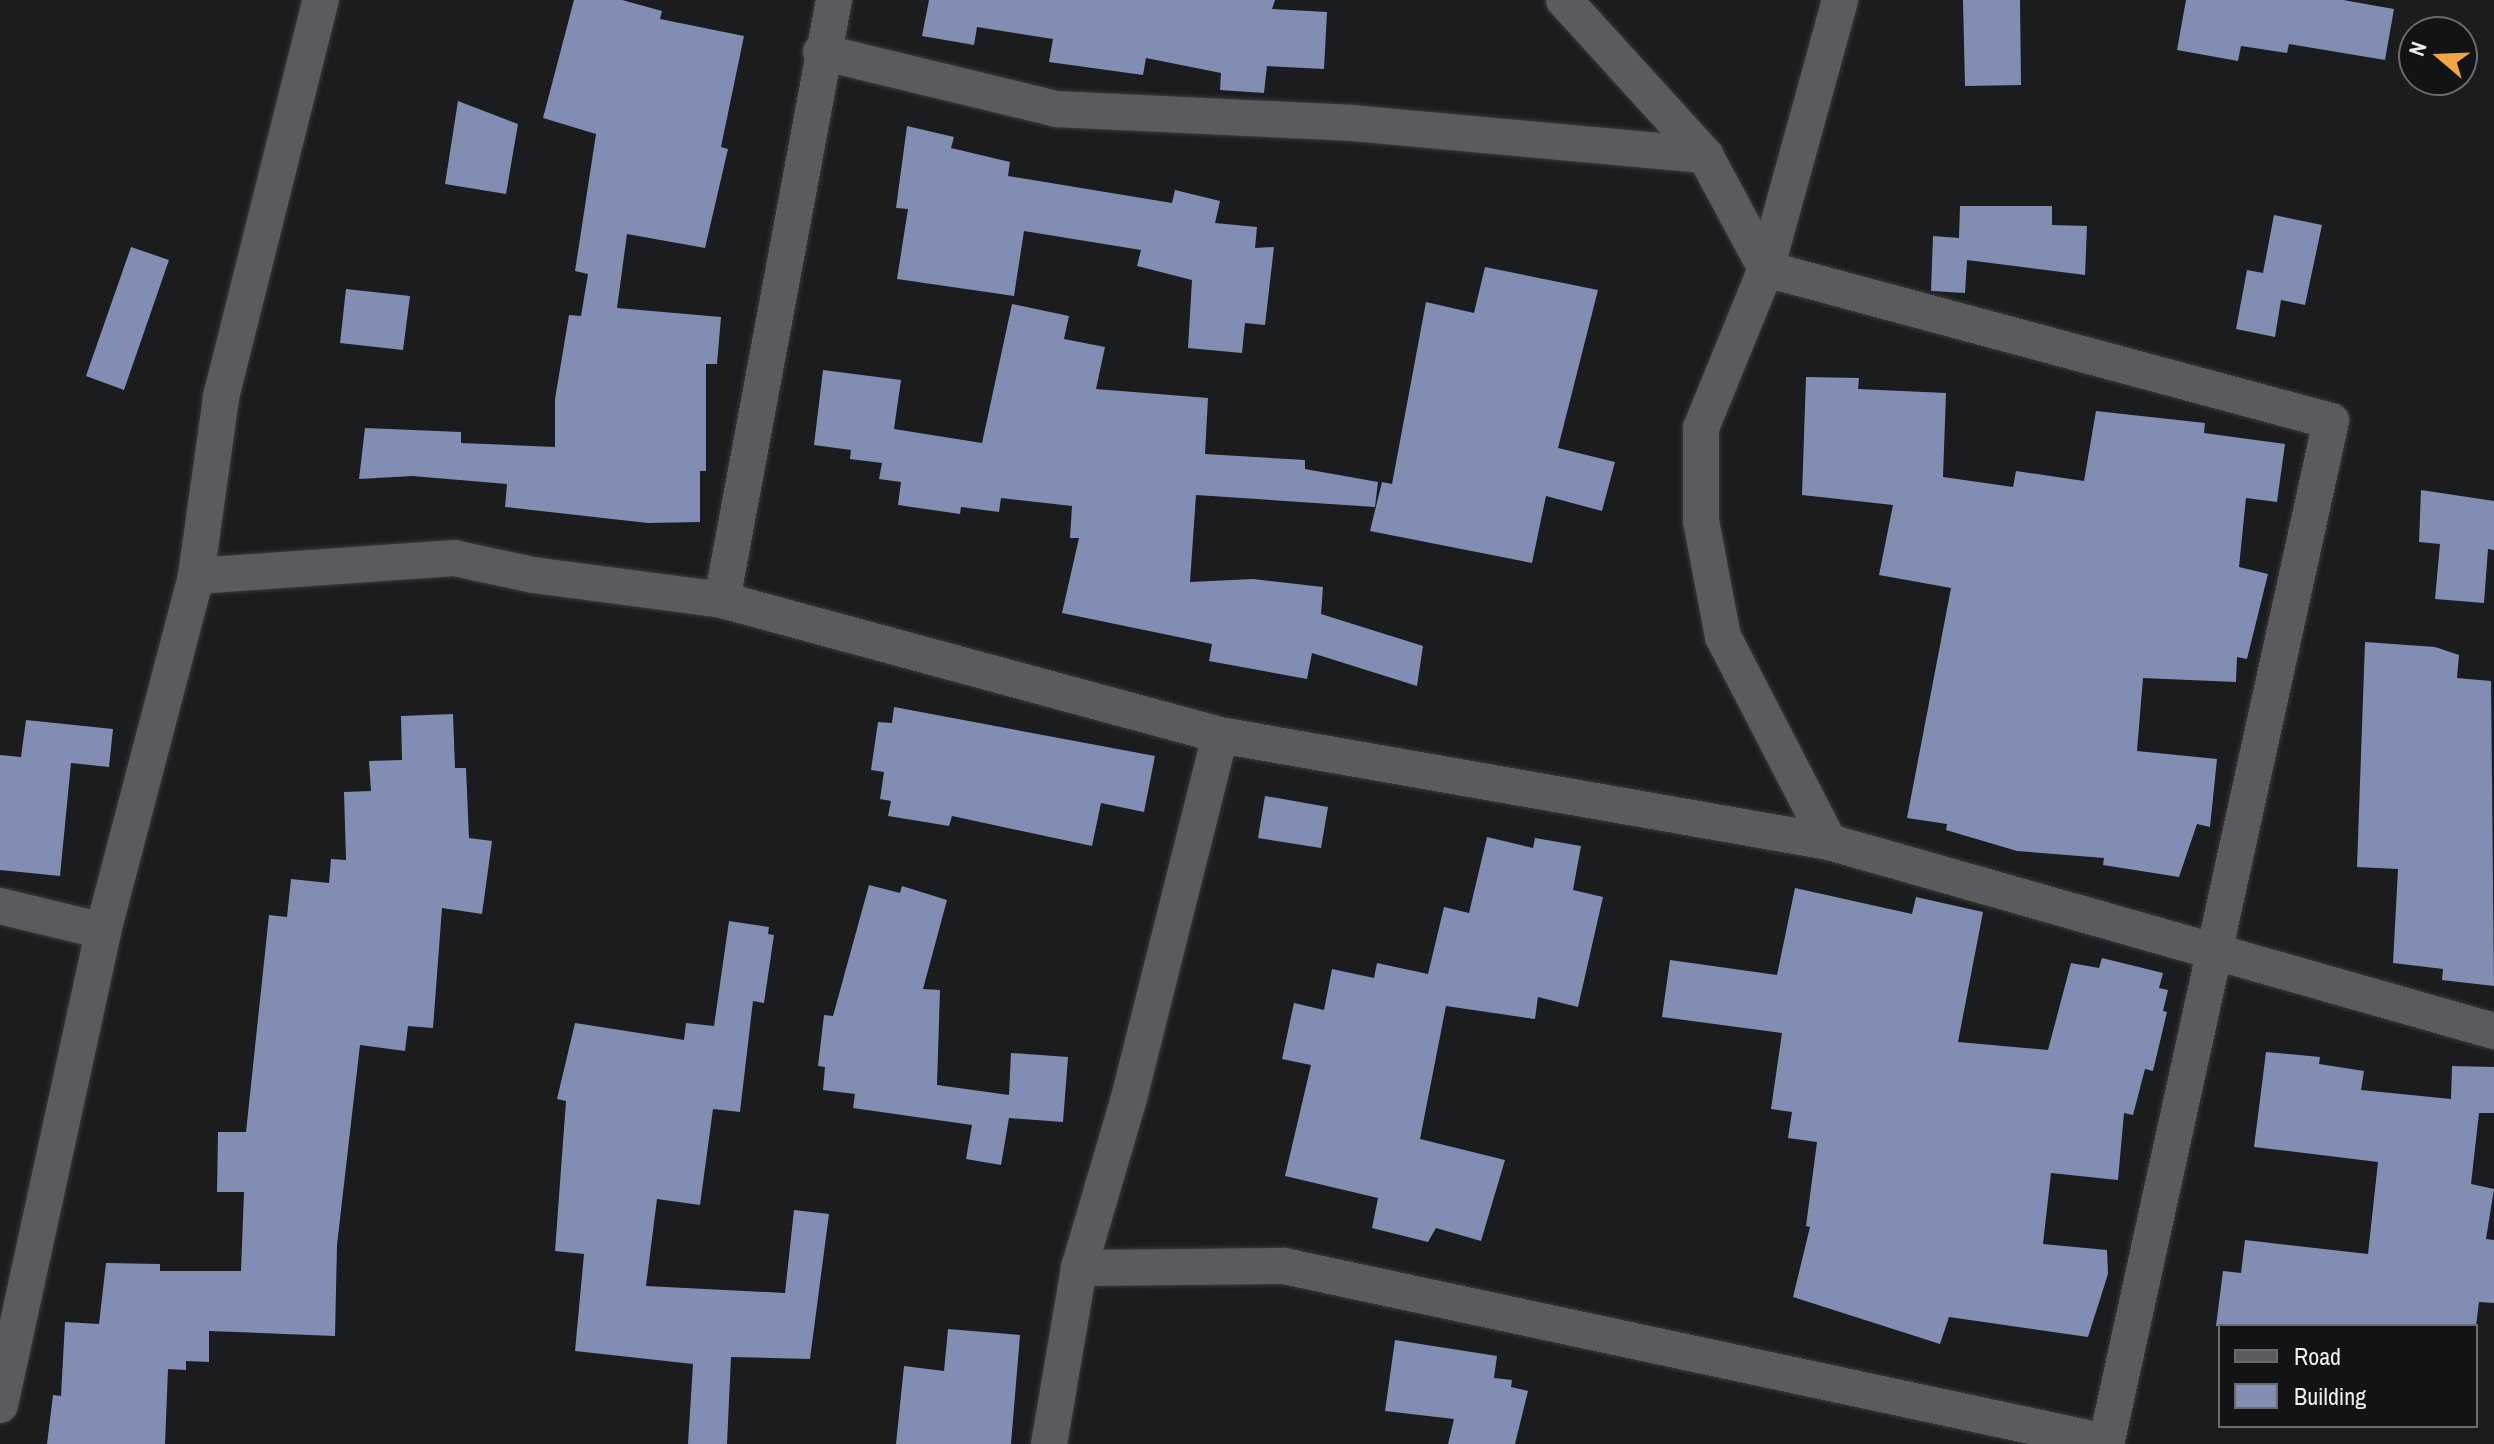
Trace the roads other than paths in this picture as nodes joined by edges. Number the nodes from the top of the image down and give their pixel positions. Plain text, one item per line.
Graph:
1 (321, 0) edge
2 (834, 0) edge
3 (1564, 0) edge
4 (1840, 0) edge
5 (821, 52) junction
6 (1705, 155) junction
7 (1766, 269) junction
8 (196, 576) junction
9 (722, 600) junction
10 (1220, 735) junction
11 (1829, 842) junction
12 (0, 906) edge
13 (103, 931) junction
14 (2215, 949) junction
15 (2494, 1031) edge
16 (1079, 1268) junction
17 (0, 1405) edge
18 (2106, 1443) edge
19 (1049, 1444) edge

1 - 8 street
2 - 5 street
3 - 6 street
4 - 7 street
5 - 6 street
5 - 9 street
6 - 7 street
7 - 11 street
7 - 14 street
8 - 9 street
8 - 13 street
9 - 10 street
10 - 11 street
10 - 16 street
11 - 14 street
12 - 13 street
13 - 17 street
14 - 15 street
14 - 18 street
16 - 18 street
16 - 19 street

